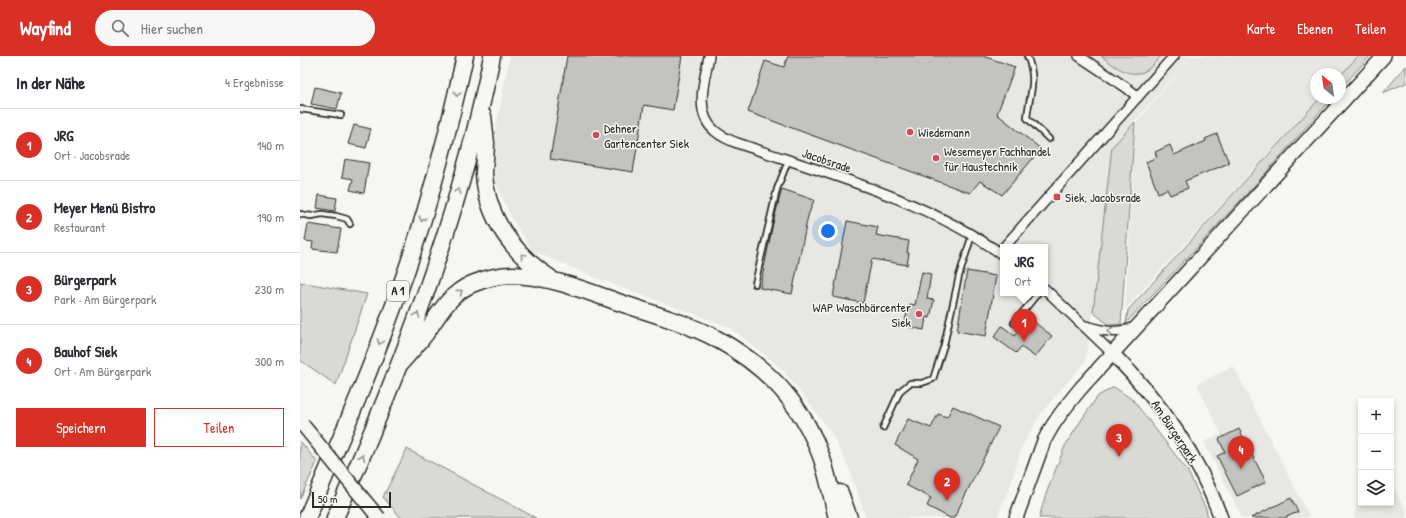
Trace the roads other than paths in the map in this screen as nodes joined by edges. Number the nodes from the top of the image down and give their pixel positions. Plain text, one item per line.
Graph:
1 (465, 56) edge
2 (492, 56) edge
3 (709, 56) edge
4 (1027, 56) edge
5 (1079, 56) edge
6 (1174, 56) edge
7 (1384, 56) edge
8 (1138, 97) junction
9 (482, 105) junction
10 (300, 109) edge
11 (341, 115) dead end
12 (1049, 138) dead end
13 (788, 160) junction
14 (300, 214) edge
15 (350, 224) dead end
16 (972, 235) junction
17 (1009, 244) edge
18 (1000, 249) edge
19 (553, 280) junction
20 (755, 284) dead end
21 (1048, 292) edge
22 (1036, 296) edge
23 (1014, 323) dead end
24 (1083, 325) junction
25 (1137, 327) junction
26 (1113, 354) junction
27 (399, 365) junction
28 (301, 423) edge
29 (883, 428) dead end
30 (822, 458) junction
31 (828, 485) junction
32 (307, 518) edge
33 (335, 518) edge
34 (380, 518) edge
35 (837, 518) edge
36 (842, 518) edge
37 (849, 518) edge
38 (1016, 518) edge
39 (1221, 518) edge

1 -> 32 highway, A 1
2 - 9 highway, A 1
3 - 13 street, Jacobsrade
4 - 12 lane
5 - 8 street
6 - 8 street, Jacobsrade
7 - 25 main road
8 - 17 street, Jacobsrade
19 -> 9 highway
27 -> 9 highway, A 1
10 - 11 lane
13 - 16 street, Jacobsrade
13 - 20 lane
14 - 15 lane
16 - 18 street, Jacobsrade
16 - 29 lane
27 -> 19 highway
19 - 30 highway
21 - 24 street
22 - 23 lane
25 -> 24 street
24 - 26 street
25 - 26 main road
26 - 38 main road
26 - 39 main road, Am Bürgerpark
33 -> 27 highway, A 1
28 - 34 main road, bridge
30 - 31 highway
30 - 37 highway
31 - 35 highway
31 - 36 highway

